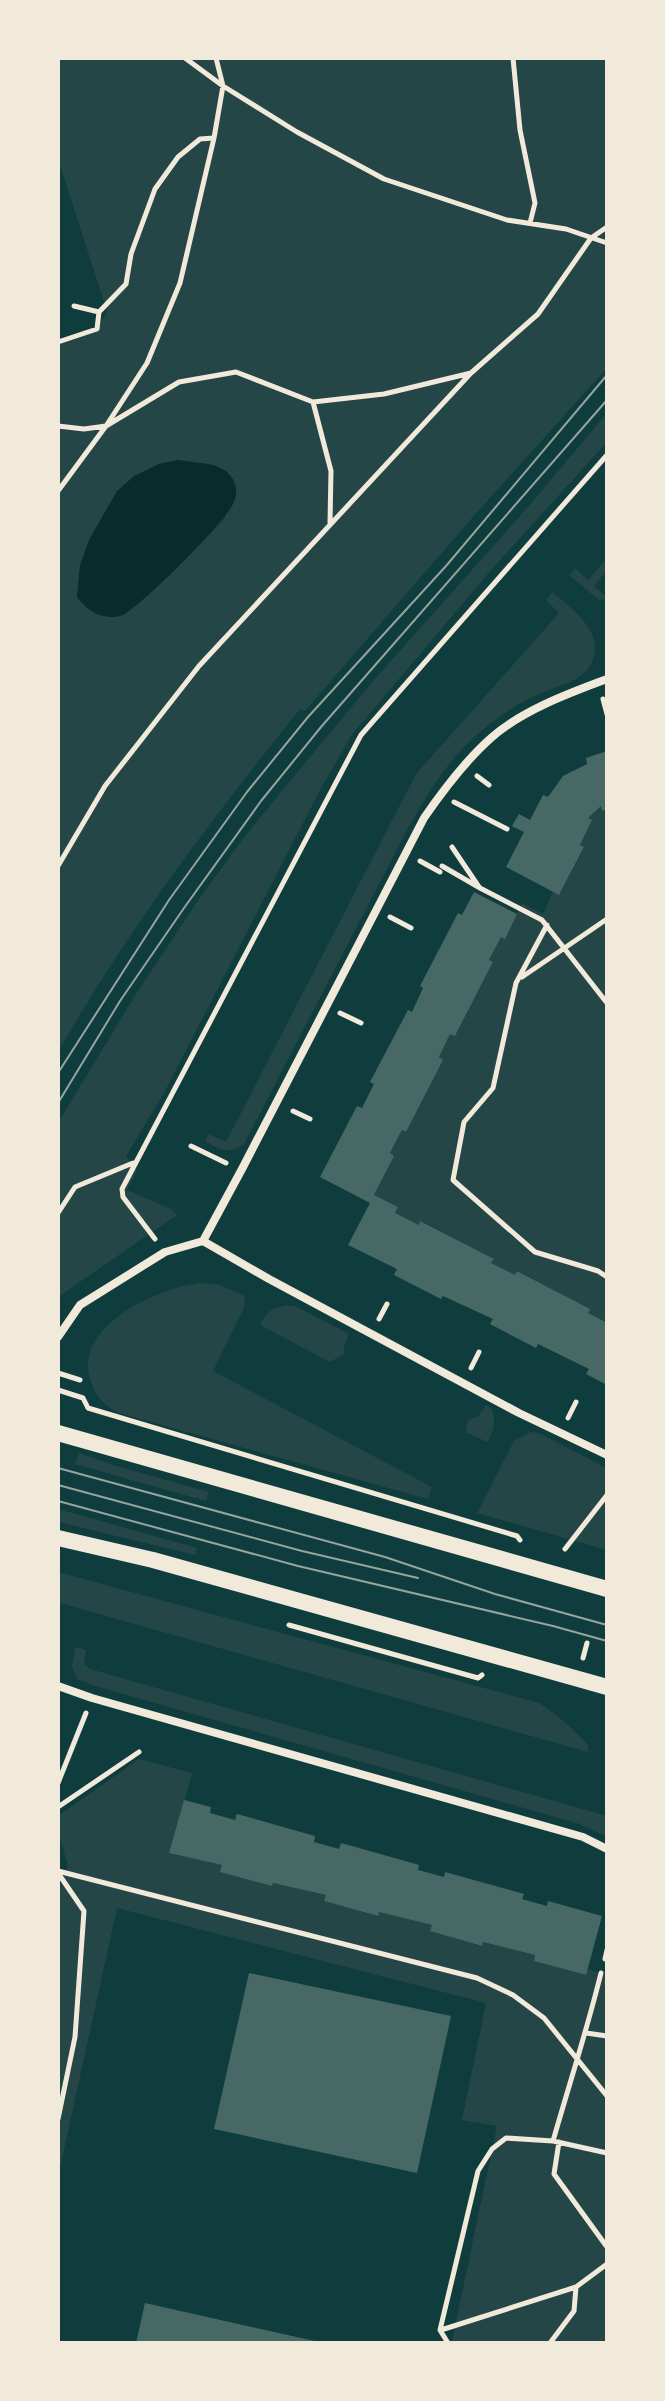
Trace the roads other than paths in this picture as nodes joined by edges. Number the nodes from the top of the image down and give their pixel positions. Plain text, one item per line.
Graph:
1 (607, 679) edge
2 (203, 1241) junction
3 (58, 1337) edge
4 (58, 1433) edge
5 (607, 1455) edge
6 (58, 1538) edge
7 (607, 1589) edge
8 (58, 1686) edge
9 (607, 1687) edge
10 (607, 1849) edge

1 - 2 street
2 - 3 street
2 - 5 street
4 - 7 main road
6 - 9 main road
8 - 10 street

